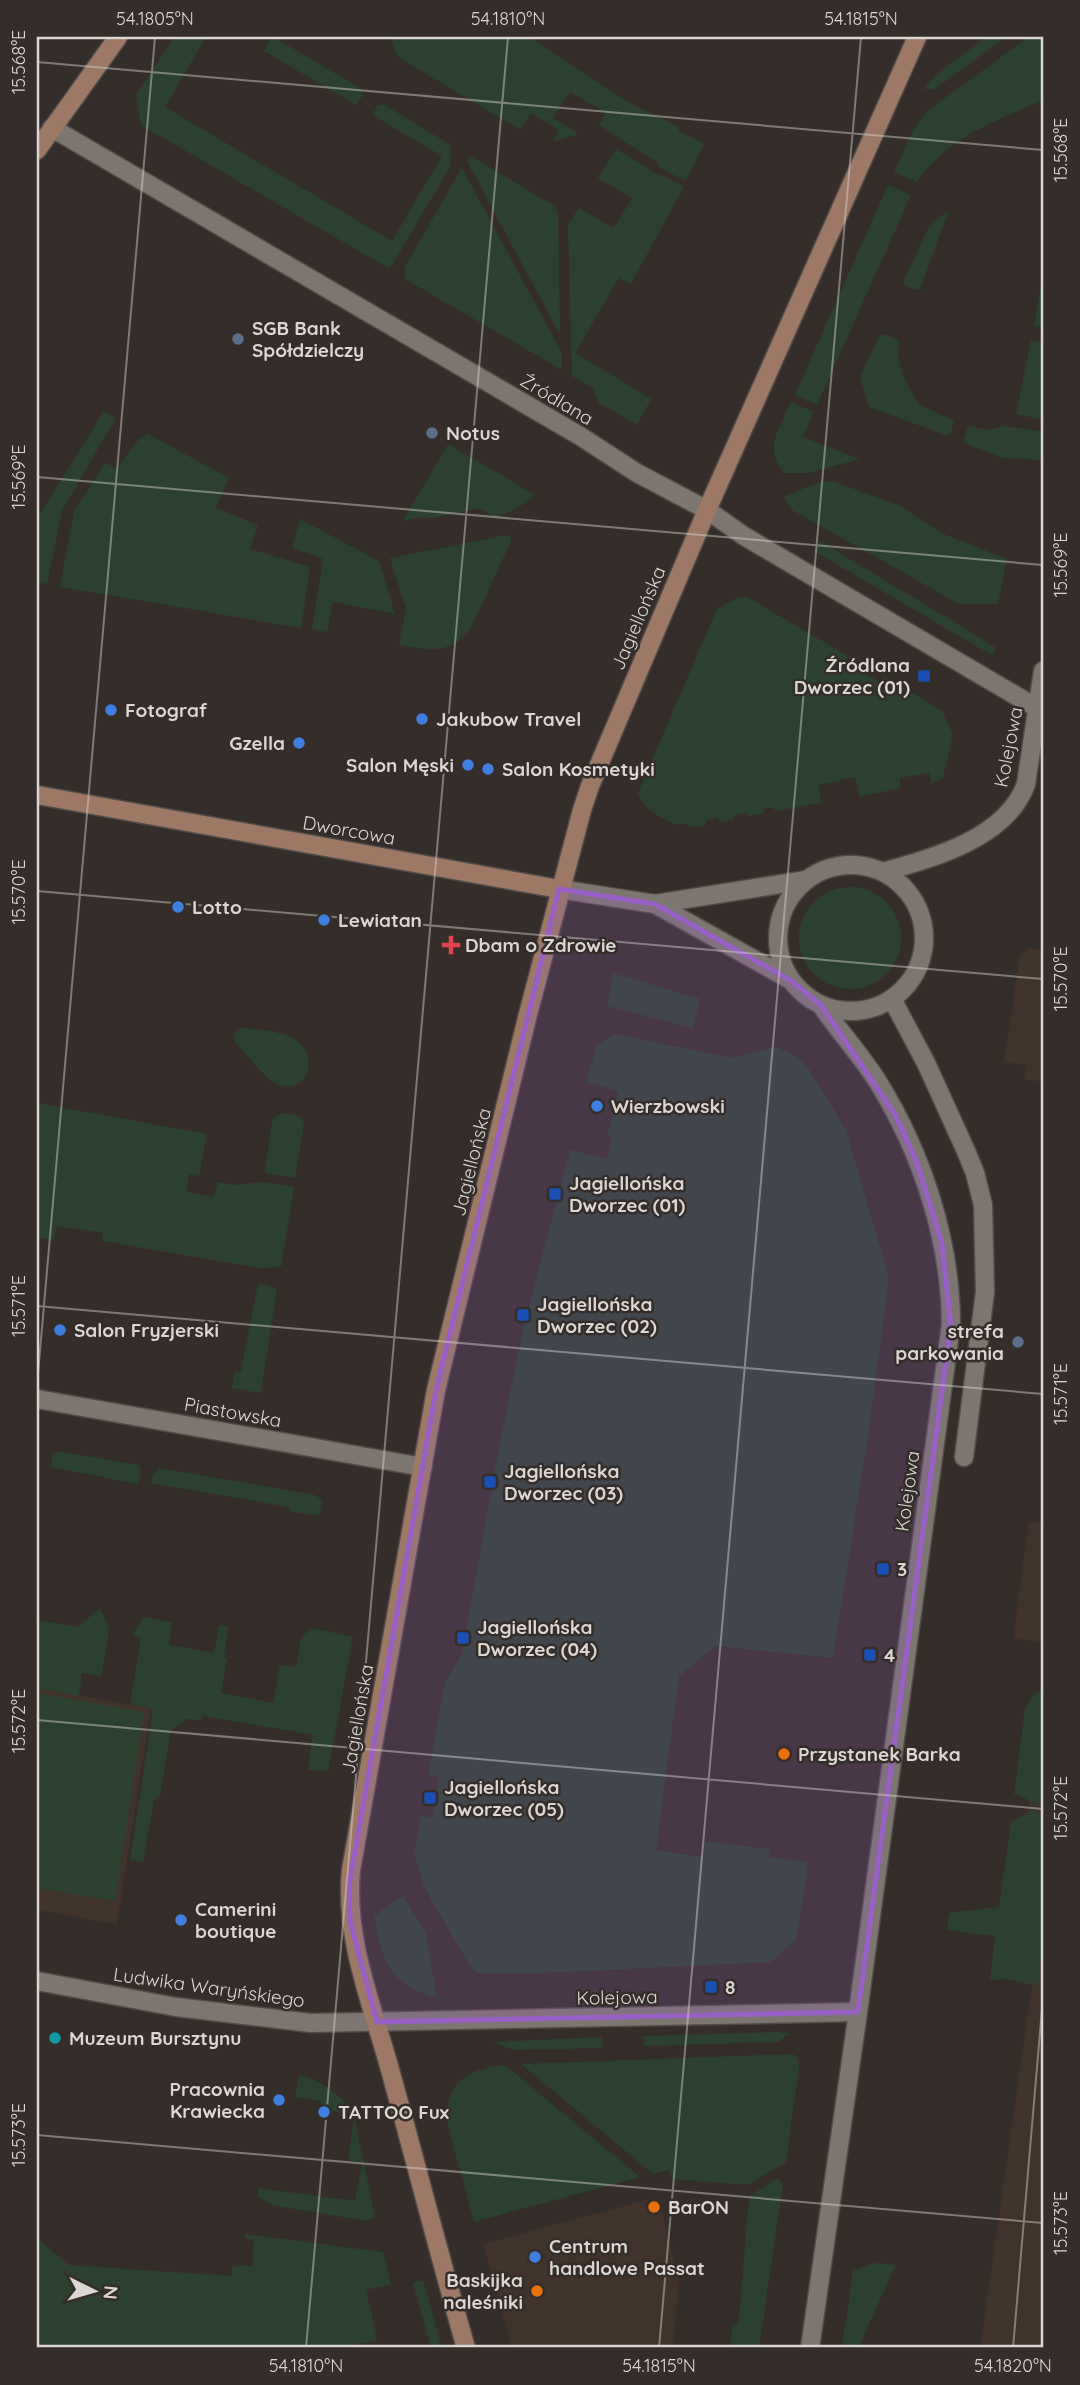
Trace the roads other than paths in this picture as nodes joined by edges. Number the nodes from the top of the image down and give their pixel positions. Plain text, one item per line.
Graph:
1 (118, 37) edge
2 (917, 37) edge
3 (52, 128) junction
4 (37, 148) edge
5 (707, 510) junction
6 (1043, 671) edge
7 (1037, 708) junction
8 (37, 795) edge
9 (883, 872) junction
10 (806, 880) junction
11 (559, 889) junction
12 (655, 904) junction
13 (790, 980) junction
14 (892, 999) junction
15 (821, 1005) junction
16 (37, 1399) edge
17 (964, 1457) dead end
18 (423, 1466) junction
19 (37, 1980) edge
20 (858, 2012) junction
21 (377, 2022) junction
22 (466, 2348) edge
23 (810, 2348) edge

1 - 3 street
2 - 5 street, Jagiellońska
3 - 4 street
3 - 5 street, Źródlana
5 - 7 street, Źródlana
5 - 11 street, Jagiellońska
6 - 7 street, Kolejowa
7 - 9 street, Kolejowa
8 - 11 street, Dworcowa
9 - 10 street, Kolejowa
9 - 14 street, Kolejowa
10 - 12 street, Dworcowa
10 - 13 street
11 - 12 street, Dworcowa
11 - 18 street, Jagiellońska
12 - 13 street, Dworcowa
13 - 15 street, Kolejowa
14 - 15 street, Kolejowa
14 - 17 street
15 - 20 street, Kolejowa
16 - 18 street, Piastowska
18 - 21 street, Jagiellońska
19 - 21 street, Ludwika Waryńskiego
20 - 21 street, Kolejowa
20 - 23 street, Kolejowa
21 - 22 street, Jagiellońska

